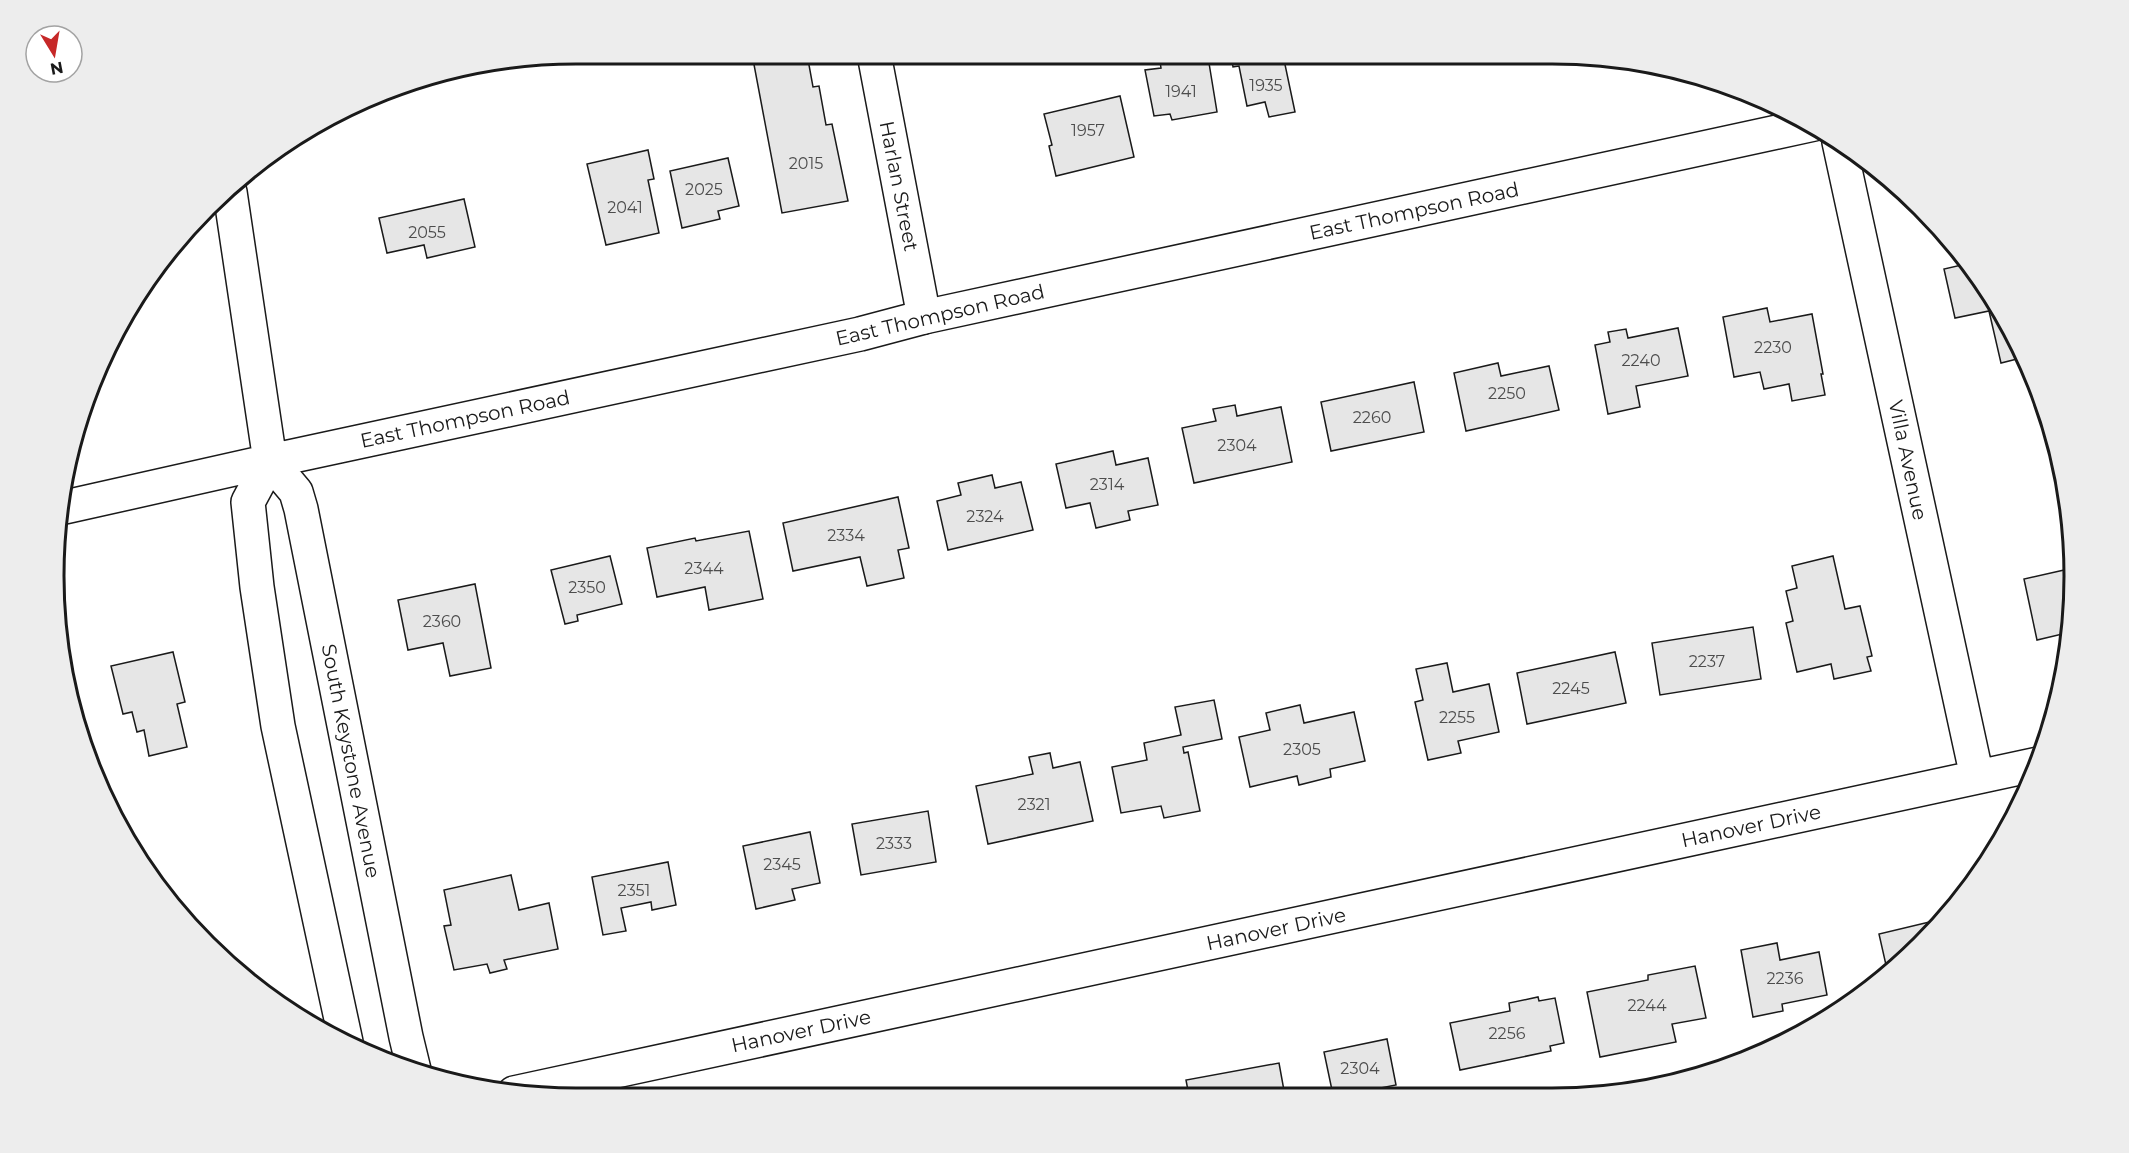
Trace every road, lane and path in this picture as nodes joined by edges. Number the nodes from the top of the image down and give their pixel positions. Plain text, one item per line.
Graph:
1 (876, 64) edge
2 (1798, 127) edge
3 (1842, 154) edge
4 (231, 199) edge
5 (924, 317) junction
6 (270, 461) junction
7 (70, 506) edge
8 (2028, 766) edge
9 (1977, 777) junction
10 (344, 1033) edge
11 (412, 1061) edge
12 (542, 1087) edge

1 - 5 main road, Harlan Street
2 - 5 main road, East Thompson Road
3 - 9 main road, Villa Avenue
4 - 6 main road
5 - 6 main road, East Thompson Road
6 - 7 main road, East Thompson Road
6 - 10 main road
6 - 11 main road, South Keystone Avenue
8 - 9 main road, Hanover Drive
9 - 12 main road, Hanover Drive

